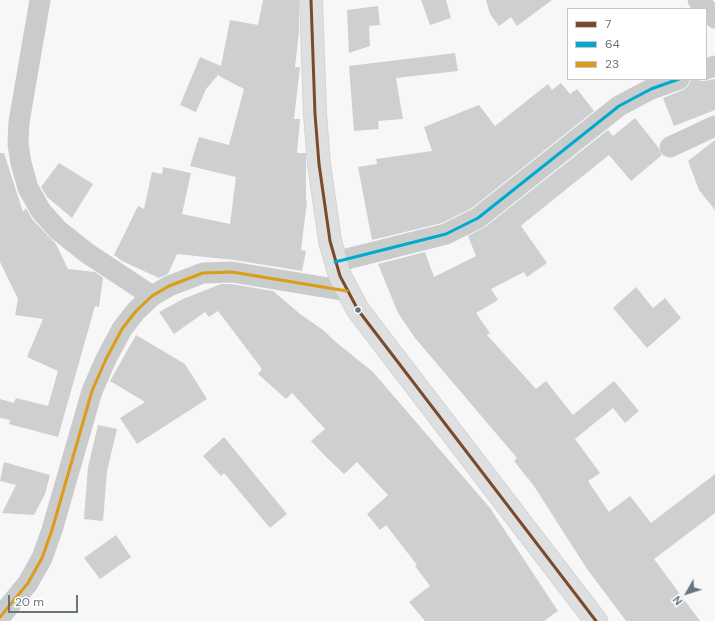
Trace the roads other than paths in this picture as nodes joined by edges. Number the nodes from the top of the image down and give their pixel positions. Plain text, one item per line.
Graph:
1 (40, 0) edge
2 (311, 0) edge
3 (698, 0) edge
4 (706, 8) edge
5 (707, 10) edge
6 (715, 18) edge
7 (676, 80) edge
8 (715, 126) edge
9 (670, 147) dead end
10 (335, 262) junction
11 (347, 291) junction
12 (152, 296) junction
13 (0, 617) edge
14 (596, 621) edge

1 - 12 street
2 - 10 street
3 - 4 street
5 - 6 street
7 - 10 street
8 - 9 street
10 - 11 street
11 - 12 street
11 - 14 street
12 - 13 street

